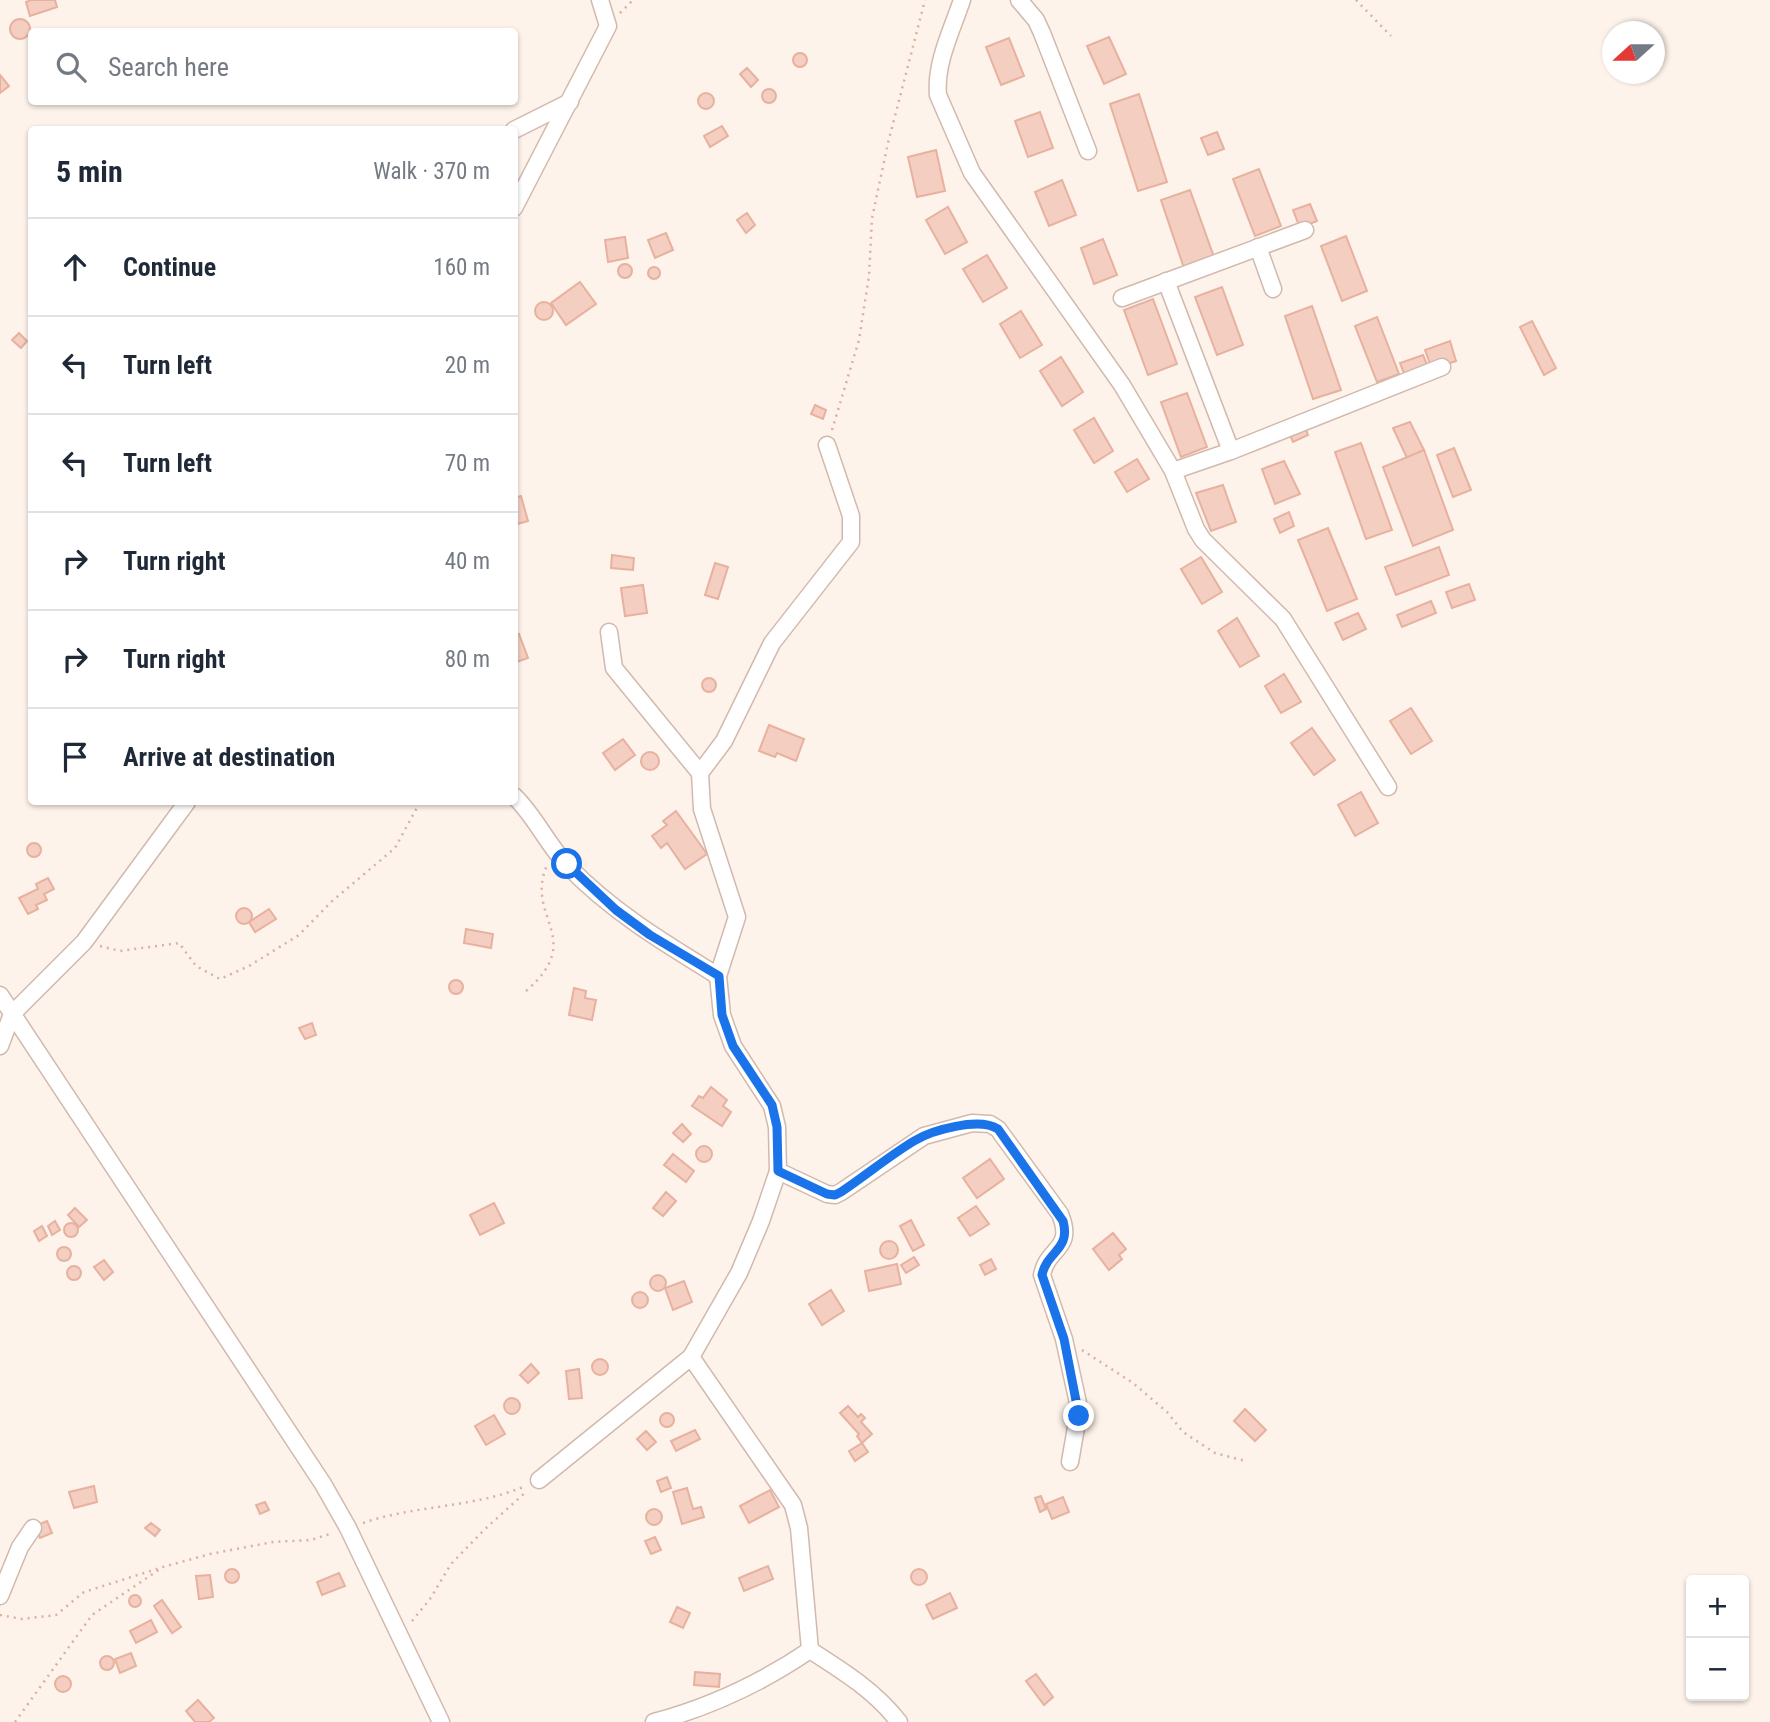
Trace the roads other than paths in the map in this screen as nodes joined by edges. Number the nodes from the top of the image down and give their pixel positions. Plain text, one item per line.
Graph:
1 (600, 0) edge
2 (962, 0) edge
3 (1019, 0) edge
4 (570, 102) junction
5 (518, 128) edge
6 (1088, 151) dead end
7 (518, 200) edge
8 (1305, 230) dead end
9 (1258, 247) junction
10 (1166, 281) junction
11 (1273, 289) dead end
12 (1122, 298) dead end
13 (1442, 367) dead end
14 (827, 445) road end
15 (1231, 451) junction
16 (1173, 471) junction
17 (608, 632) dead end
18 (700, 773) junction
19 (1388, 787) dead end
20 (518, 801) edge
21 (185, 805) edge
22 (719, 976) junction
23 (0, 995) edge
24 (12, 1014) junction
25 (0, 1045) edge
26 (778, 1171) junction
27 (691, 1357) junction
28 (1070, 1462) dead end
29 (539, 1480) road end
30 (33, 1528) dead end
31 (0, 1595) edge
32 (810, 1650) junction
33 (441, 1722) edge
34 (654, 1722) edge
35 (899, 1722) edge

1 - 4 street
2 - 16 street
3 - 6 street
4 - 5 street
4 - 7 street
8 - 9 street
9 - 10 street
9 - 11 street
10 - 12 street
10 - 15 street
13 - 15 street
14 - 18 street
15 - 16 street
16 - 19 street
17 - 18 street
18 - 22 street
20 - 22 street
21 - 24 street
22 - 26 street
23 - 24 street
24 - 25 street
24 - 33 street
26 - 27 street
26 - 28 street
27 - 29 street
27 - 32 street
30 - 31 street
32 - 34 street
32 - 35 street

